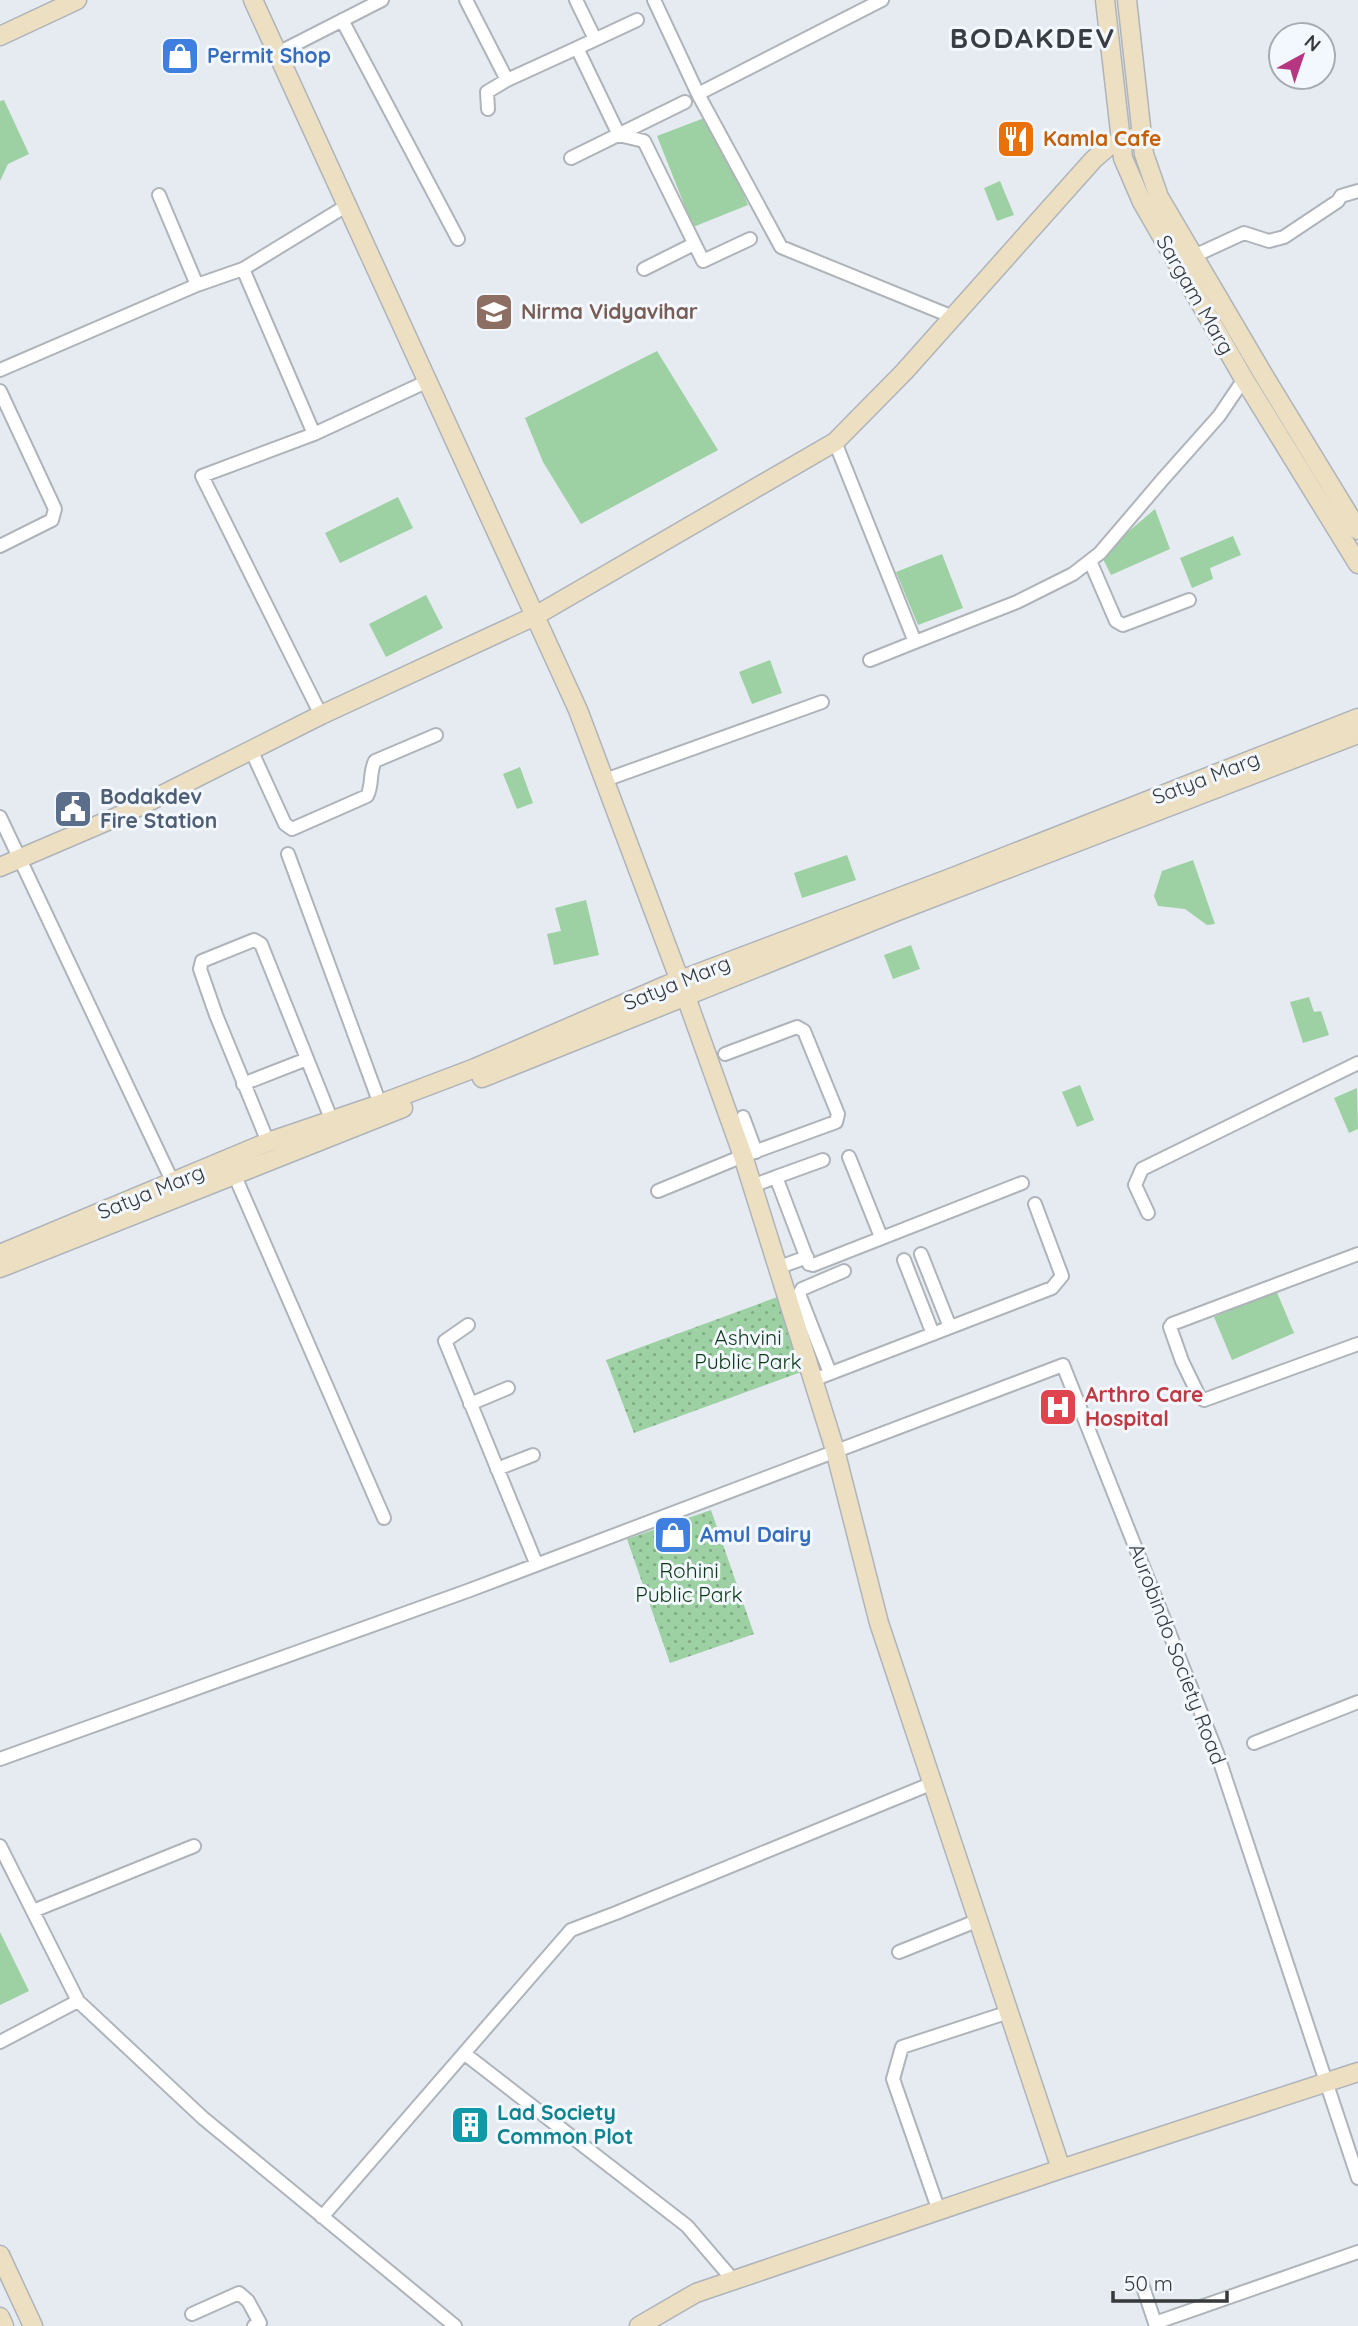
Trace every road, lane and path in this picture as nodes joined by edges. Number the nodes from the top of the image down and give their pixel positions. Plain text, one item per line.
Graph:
1 (77, 0) edge
2 (253, 0) edge
3 (382, 0) edge
4 (466, 0) edge
5 (576, 0) edge
6 (654, 0) edge
7 (882, 0) edge
8 (1105, 0) edge
9 (1127, 0) edge
10 (342, 20) junction
11 (637, 20) dead end
12 (0, 36) edge
13 (595, 39) junction
14 (577, 48) junction
15 (276, 54) junction
16 (507, 80) junction
17 (698, 94) junction
18 (685, 102) dead end
19 (488, 109) dead end
20 (619, 135) junction
21 (1142, 135) junction
22 (1121, 140) junction
23 (571, 158) dead end
24 (1358, 191) edge
25 (159, 195) dead end
26 (346, 206) junction
27 (458, 239) dead end
28 (750, 239) dead end
29 (694, 244) junction
30 (1194, 256) junction
31 (243, 269) junction
32 (644, 269) dead end
33 (197, 285) junction
34 (953, 317) junction
35 (0, 370) edge
36 (1244, 379) junction
37 (428, 381) junction
38 (0, 391) edge
39 (314, 434) junction
40 (835, 442) junction
41 (1358, 530) edge
42 (1, 543) edge
43 (1090, 561) junction
44 (1358, 564) edge
45 (1189, 600) dead end
46 (535, 616) junction
47 (915, 642) junction
48 (870, 660) dead end
49 (822, 702) dead end
50 (321, 715) junction
51 (1358, 718) edge
52 (1358, 734) edge
53 (436, 735) dead end
54 (252, 752) junction
55 (605, 780) junction
56 (0, 817) edge
57 (288, 854) dead end
58 (19, 858) junction
59 (0, 867) edge
60 (682, 989) junction
61 (725, 1054) dead end
62 (307, 1059) junction
63 (1358, 1063) edge
64 (243, 1084) junction
65 (380, 1104) junction
66 (743, 1117) dead end
67 (332, 1121) junction
68 (268, 1142) junction
69 (750, 1154) junction
70 (849, 1157) dead end
71 (823, 1160) dead end
72 (234, 1174) junction
73 (776, 1177) junction
74 (1022, 1183) dead end
75 (752, 1186) junction
76 (176, 1189) junction
77 (657, 1191) dead end
78 (1035, 1204) dead end
79 (1147, 1213) dead end
80 (881, 1237) junction
81 (1, 1254) edge
82 (920, 1254) dead end
83 (1358, 1254) edge
84 (807, 1257) junction
85 (904, 1260) dead end
86 (777, 1268) junction
87 (844, 1271) dead end
88 (800, 1316) junction
89 (468, 1325) dead end
90 (950, 1327) junction
91 (933, 1334) junction
92 (1358, 1344) edge
93 (830, 1373) junction
94 (813, 1380) junction
95 (508, 1388) dead end
96 (470, 1404) junction
97 (835, 1450) junction
98 (533, 1455) dead end
99 (497, 1469) junction
100 (384, 1518) dead end
101 (536, 1563) junction
102 (1358, 1702) edge
103 (1254, 1743) dead end
104 (0, 1759) edge
105 (933, 1783) junction
106 (0, 1846) edge
107 (194, 1846) dead end
108 (33, 1910) junction
109 (979, 1920) junction
110 (900, 1952) dead end
111 (78, 2001) junction
112 (1009, 2012) junction
113 (0, 2042) edge
114 (465, 2054) junction
115 (1358, 2072) edge
116 (1327, 2083) junction
117 (1061, 2169) junction
118 (1358, 2178) edge
119 (939, 2211) junction
120 (322, 2217) junction
121 (1358, 2252) edge
122 (0, 2255) edge
123 (734, 2281) junction
124 (1142, 2284) dead end
125 (192, 2314) dead end
126 (0, 2317) edge
127 (1155, 2325) edge
128 (4, 2326) edge
129 (33, 2326) edge
130 (254, 2326) edge
131 (455, 2326) edge
132 (639, 2326) edge

1 - 12 street
2 - 15 street
3 - 10 street
4 - 16 street
5 - 13 street
6 - 17 street
7 - 17 street
8 - 22 street, Sargam Marg
9 - 21 street, Sargam Marg
10 - 15 street
10 - 27 street
11 - 13 street
13 - 14 street
14 - 16 street
14 - 20 street
15 - 26 street
16 - 19 street
17 - 34 street
18 - 20 street
20 - 23 street
20 - 29 street
21 - 22 street
21 - 30 street, Sargam Marg
22 - 34 street
22 - 36 street, Sargam Marg
24 - 30 street
25 - 33 street
26 - 31 street
26 - 37 street
28 - 29 street
29 - 32 street
30 - 41 street, Sargam Marg
31 - 33 street
31 - 39 street
33 - 35 street
34 - 40 street
36 - 43 street
36 - 44 street, Sargam Marg
37 - 39 street
37 - 46 street
38 - 42 street
39 - 50 street
40 - 46 street
40 - 47 street
43 - 45 street
43 - 47 street
46 - 50 street
46 - 55 street
47 - 48 street
49 - 55 street
50 - 54 street
51 - 60 street, Satya Marg
52 - 60 street, Satya Marg
53 - 54 street
54 - 58 street
55 - 60 street
56 - 58 street
57 - 65 street
58 - 59 street
58 - 76 street
60 - 65 street, Satya Marg
60 - 69 street
60 - 72 street, Satya Marg
61 - 69 street
62 - 64 street
62 - 64 street
62 - 67 street
63 - 79 street
64 - 68 street
65 - 67 street, Satya Marg
66 - 69 street
67 - 68 street, Satya Marg
68 - 76 street, Satya Marg
69 - 75 street
69 - 77 street
70 - 80 street
71 - 73 street
72 - 76 street, Satya Marg
72 - 100 street
73 - 75 street
73 - 84 street
74 - 80 street
75 - 86 street
76 - 81 street, Satya Marg
78 - 90 street
80 - 84 street
82 - 90 street
83 - 92 street
84 - 86 street
85 - 91 street
86 - 88 street
87 - 88 street
88 - 93 street
88 - 94 street
89 - 96 street
90 - 91 street
91 - 93 street
93 - 94 street
94 - 97 street
95 - 96 street
96 - 99 street
97 - 101 street
97 - 105 street
97 - 116 street, Aurobindo Society Road
98 - 99 street
99 - 101 street
101 - 104 street
102 - 103 street
105 - 109 street
105 - 114 street
106 - 108 street
107 - 108 street
108 - 111 street
109 - 110 street
109 - 112 street
111 - 113 street
111 - 120 street
112 - 117 street
112 - 119 street
114 - 120 street
114 - 123 street
115 - 116 street
116 - 117 street
116 - 118 street, Aurobindo Society Road
117 - 119 street
119 - 123 street
120 - 131 street
121 - 127 street
122 - 129 street
123 - 132 street
124 - 127 street
125 - 130 street
126 - 128 street

